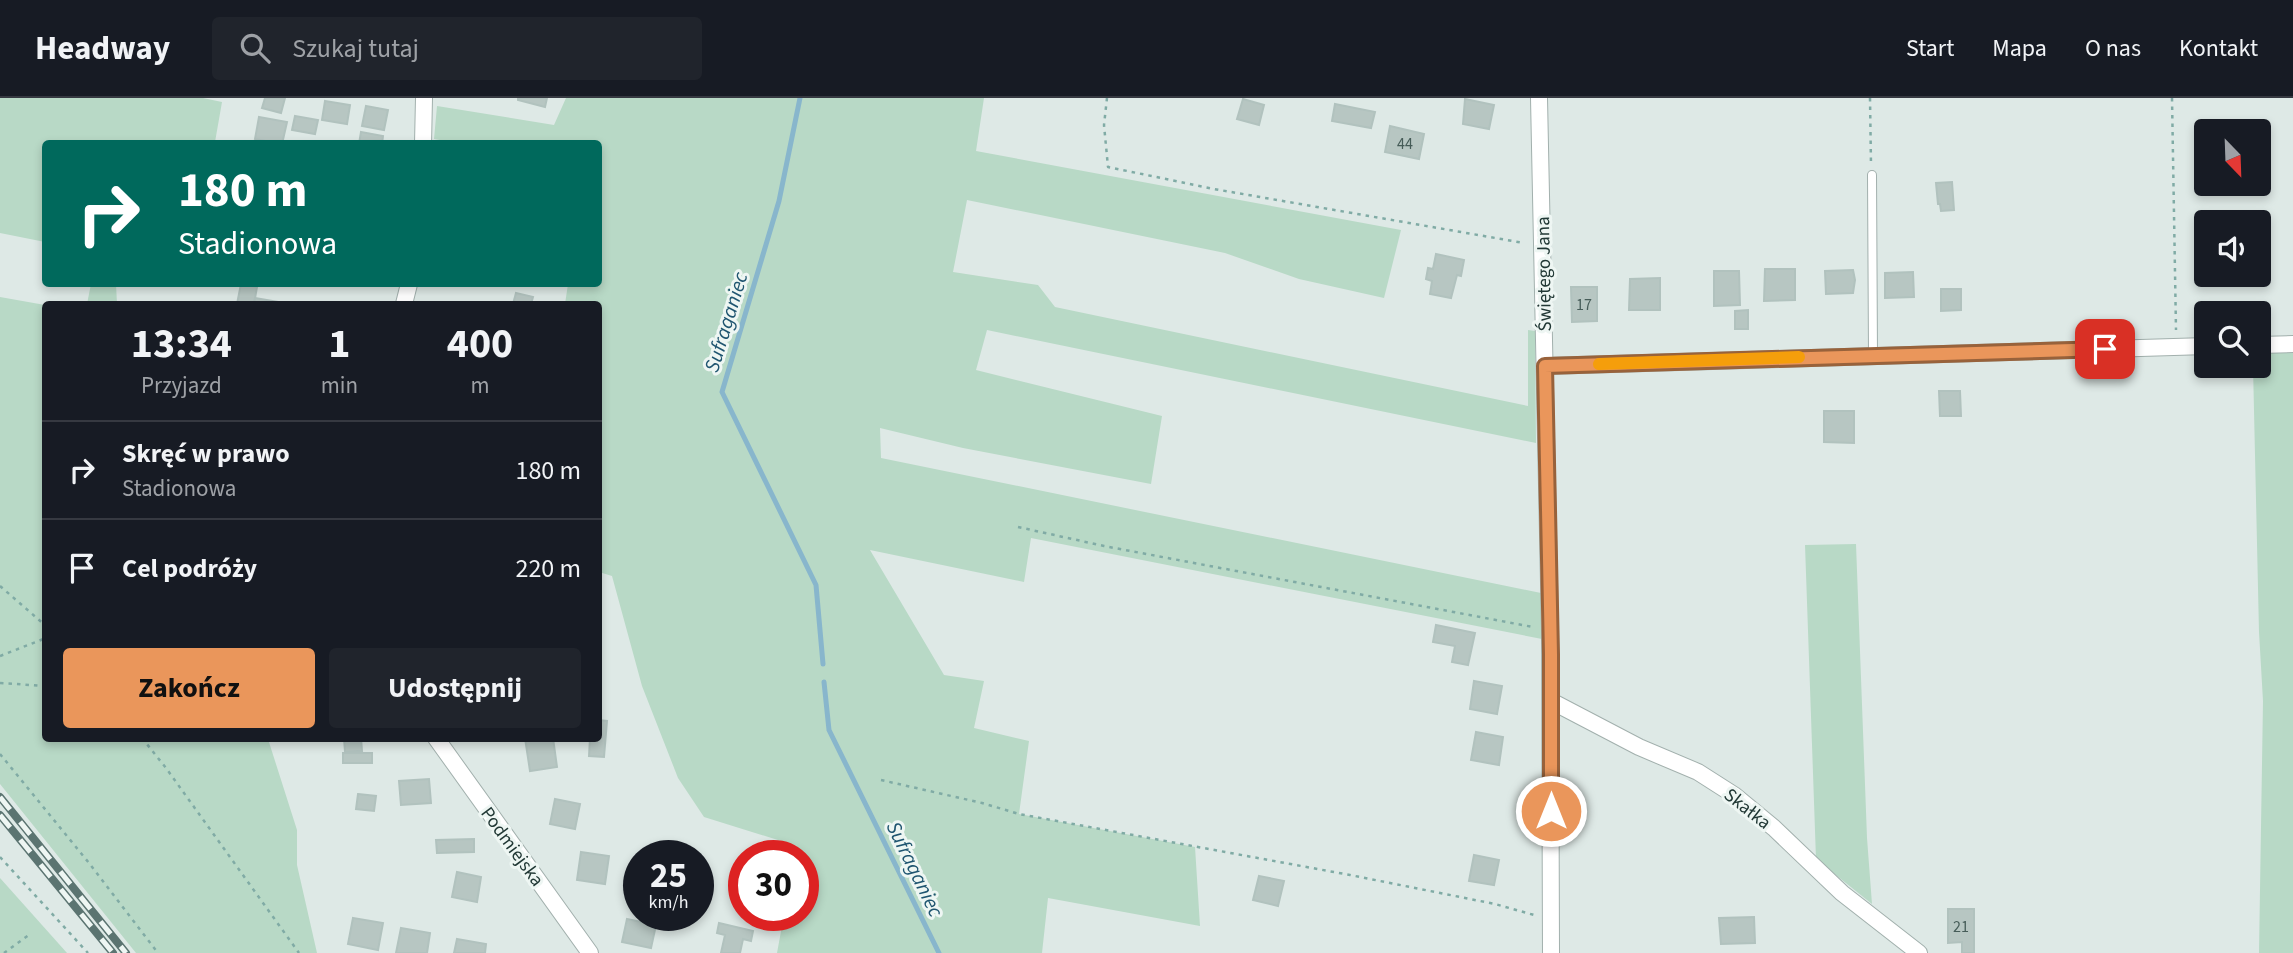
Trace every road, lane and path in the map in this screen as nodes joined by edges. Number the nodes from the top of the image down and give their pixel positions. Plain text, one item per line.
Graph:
1 (424, 98) edge
2 (1107, 98) edge
3 (1539, 98) edge
4 (1870, 98) edge
5 (2172, 98) edge
6 (423, 140) edge
7 (1872, 175) joint
8 (1541, 246) junction
9 (2293, 344) edge
10 (2271, 345) edge
11 (2194, 346) edge
12 (2177, 347) junction
13 (1873, 355) junction
14 (1545, 366) junction
15 (1018, 527) dead end
16 (0, 586) edge
17 (42, 623) edge
18 (1550, 631) junction
19 (42, 640) edge
20 (0, 656) edge
21 (0, 683) edge
22 (42, 686) edge
23 (1551, 701) junction
24 (145, 742) edge
25 (439, 742) edge
26 (0, 754) edge
27 (881, 780) dead end
28 (0, 857) edge
29 (1550, 920) junction
30 (30, 934) dead end
31 (4, 953) edge
32 (88, 953) edge
33 (158, 953) edge
34 (299, 953) edge
35 (590, 953) edge
36 (1551, 953) edge
37 (1919, 953) edge

1 - 6 street
2 - 8 path
3 - 8 street, Świętego Jana
4 - 7 path
5 - 12 path
7 - 13 lane
8 - 14 street, Świętego Jana
9 - 10 street
11 - 12 street
12 - 13 street
13 - 14 street
14 - 18 street, Świętego Jana
15 - 18 path
16 - 17 path
18 - 23 street, Świętego Jana
19 - 20 path
21 - 22 path
23 - 29 street, Świętego Jana
23 - 37 street, Skałka
24 - 34 path
25 - 35 street, Podmiejska
26 - 33 path
27 - 29 path
28 - 32 path
29 - 36 street, Świętego Jana
30 - 31 path

